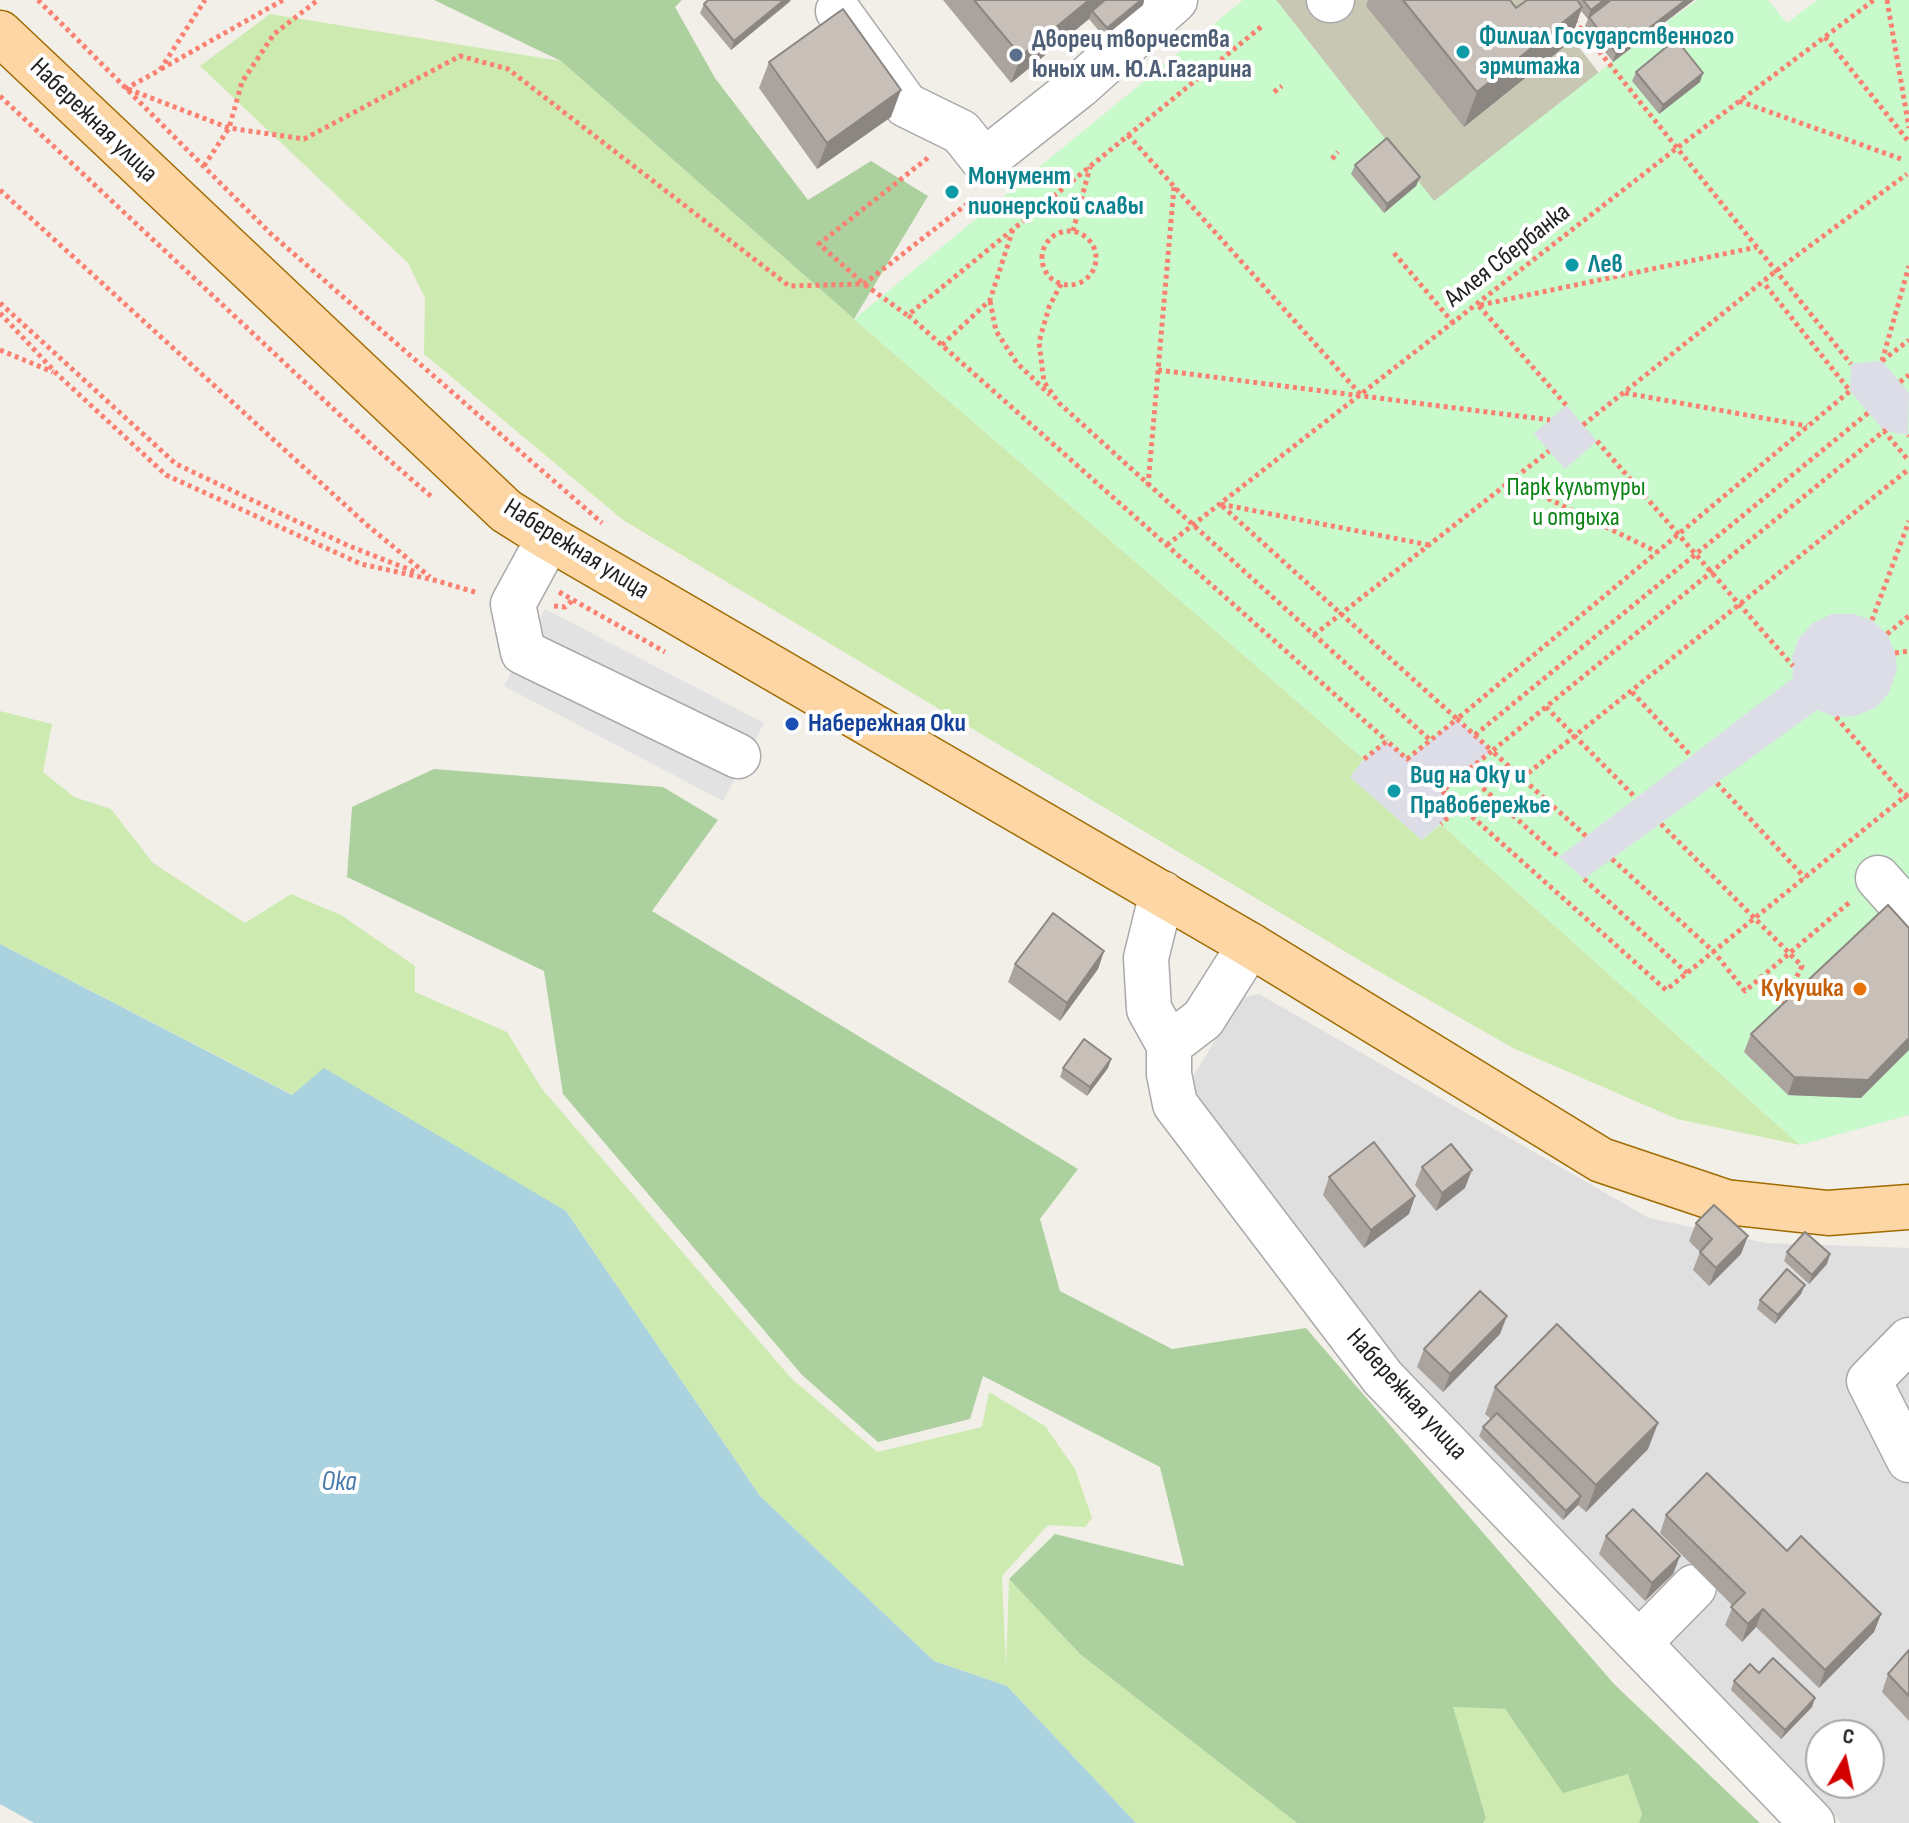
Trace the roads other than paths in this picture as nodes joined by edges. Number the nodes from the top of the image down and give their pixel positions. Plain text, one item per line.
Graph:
1 (1175, 0) edge
2 (838, 11) edge
3 (1098, 31) edge
4 (0, 33) edge
5 (1079, 86) junction
6 (531, 572) junction
7 (738, 756) dead end
8 (1878, 878) road end
9 (1162, 893) junction
10 (1909, 913) edge
11 (1250, 945) junction
12 (1169, 1045) junction
13 (1909, 1207) edge
14 (1909, 1340) edge
15 (1909, 1460) edge
16 (1694, 1587) dead end
17 (1639, 1643) junction
18 (1812, 1823) edge

1 - 5 street
2 - 5 street
3 - 5 street
4 - 6 main road, Набережная улица
6 - 7 street
6 - 9 main road, Набережная улица
8 - 10 street
9 - 11 main road, Набережная улица
9 - 12 street, Набережная улица
11 - 12 street
11 - 13 main road, Набережная улица
12 - 17 street, Набережная улица
14 - 15 street
16 - 17 street
17 - 18 street, Набережная улица

